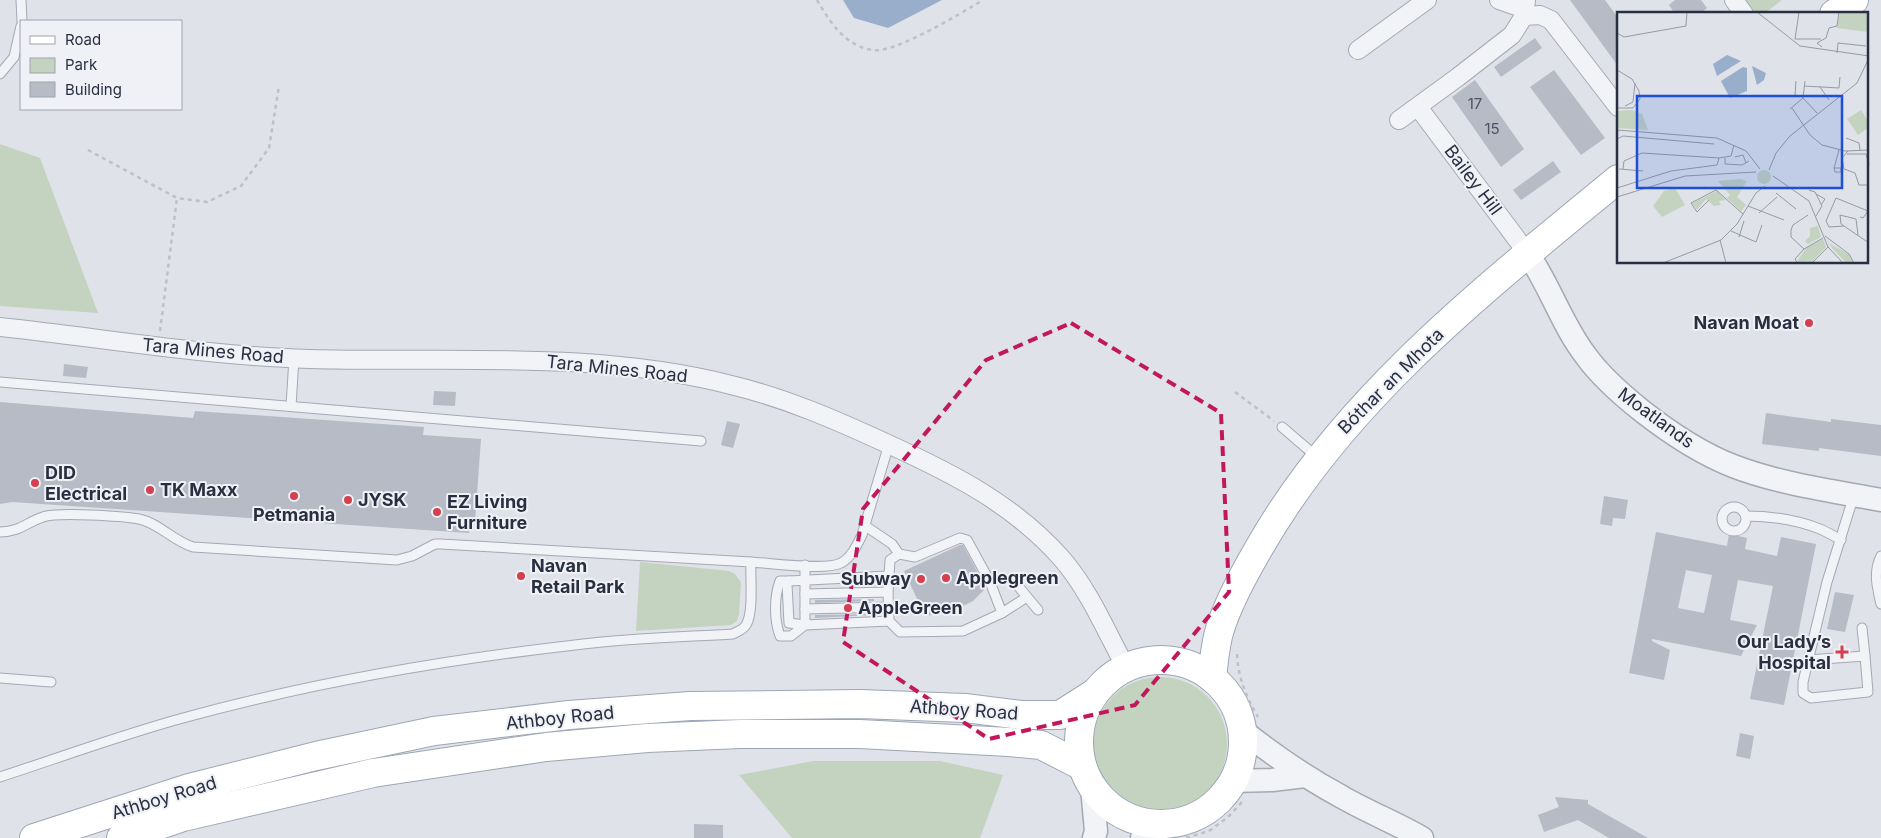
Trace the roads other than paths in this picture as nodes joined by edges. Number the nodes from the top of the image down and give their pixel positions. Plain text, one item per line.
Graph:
1 (22, 0) edge
2 (1427, 0) edge
3 (1499, 0) edge
4 (1734, 0) edge
5 (1854, 0) edge
6 (1525, 8) edge
7 (1743, 12) edge
8 (1837, 12) edge
9 (22, 20) edge
10 (20, 30) edge
11 (1358, 50) dead end
12 (0, 74) edge
13 (1418, 107) junction
14 (1617, 107) edge
15 (1399, 120) dead end
16 (1617, 180) edge
17 (1528, 254) junction
18 (0, 327) edge
19 (294, 358) junction
20 (0, 382) edge
21 (291, 406) junction
22 (1282, 427) road end
23 (701, 441) dead end
24 (889, 444) junction
25 (1318, 459) junction
26 (1854, 495) junction
27 (1881, 500) edge
28 (1746, 516) dead end
29 (864, 525) junction
30 (0, 532) edge
31 (1841, 540) junction
32 (899, 554) junction
33 (1881, 556) edge
34 (751, 562) junction
35 (805, 565) junction
36 (888, 576) junction
37 (805, 580) junction
38 (790, 581) junction
39 (1018, 586) dead end
40 (888, 592) junction
41 (805, 594) junction
42 (1027, 597) junction
43 (1881, 604) edge
44 (889, 608) junction
45 (805, 609) junction
46 (1038, 610) dead end
47 (1002, 613) junction
48 (889, 621) junction
49 (804, 625) junction
50 (1862, 628) dead end
51 (1228, 638) junction
52 (1865, 656) junction
53 (1170, 660) junction
54 (1808, 660) junction
55 (1126, 668) junction
56 (0, 678) edge
57 (1212, 678) junction
58 (51, 682) dead end
59 (1093, 694) junction
60 (1242, 730) junction
61 (1305, 776) junction
62 (0, 777) edge
63 (1087, 777) junction
64 (1240, 789) junction
65 (1178, 831) edge
66 (34, 838) edge
67 (121, 838) edge
68 (1094, 838) edge
69 (1142, 838) edge
70 (1422, 838) edge

1 - 9 lane
2 - 11 street
3 - 6 street
4 - 7 street
5 - 8 main road
6 - 13 street
6 - 14 street
10 - 12 lane
13 - 15 street
13 - 17 street, Bailey Hill
16 - 17 main road, Bóthar an Mhota
17 - 25 main road, Bóthar an Mhota
17 - 26 street, Moatlands
18 - 19 street, Tara Mines Road
19 - 21 lane
19 - 24 street, Tara Mines Road
20 - 21 lane
21 - 23 lane
22 - 25 lane
24 - 29 lane
24 - 55 street, Tara Mines Road
25 - 51 main road, Bóthar an Mhota
26 - 27 street, Moatlands
26 - 31 lane
28 - 31 lane
29 - 32 lane
29 - 35 lane
30 - 34 lane
31 - 54 lane
32 - 36 lane
32 - 47 lane
33 - 43 lane
34 - 35 lane
34 - 62 lane
35 - 37 lane
36 - 37 lane
36 - 40 lane
37 - 38 lane
37 - 41 lane
38 - 49 lane
38 - 49 lane
39 - 42 lane
40 - 41 lane
40 - 44 lane
41 - 45 lane
42 - 46 lane
42 - 47 lane
44 - 45 lane
44 - 48 lane
45 - 49 lane
47 - 48 lane
48 - 49 lane
50 - 52 lane
51 - 53 main road, Bóthar an Mhota
51 - 57 main road, Bóthar an Mhota
52 - 54 lane
52 - 54 lane
53 - 55 main road
53 - 57 main road
55 - 59 main road
56 - 58 lane
57 - 60 main road
59 - 63 main road
59 - 66 main road, Athboy Road
60 - 61 street
60 - 64 main road
61 - 64 street
61 - 70 street
63 - 65 main road
63 - 67 main road, Athboy Road
63 - 68 street
64 - 65 main road
65 - 69 street

